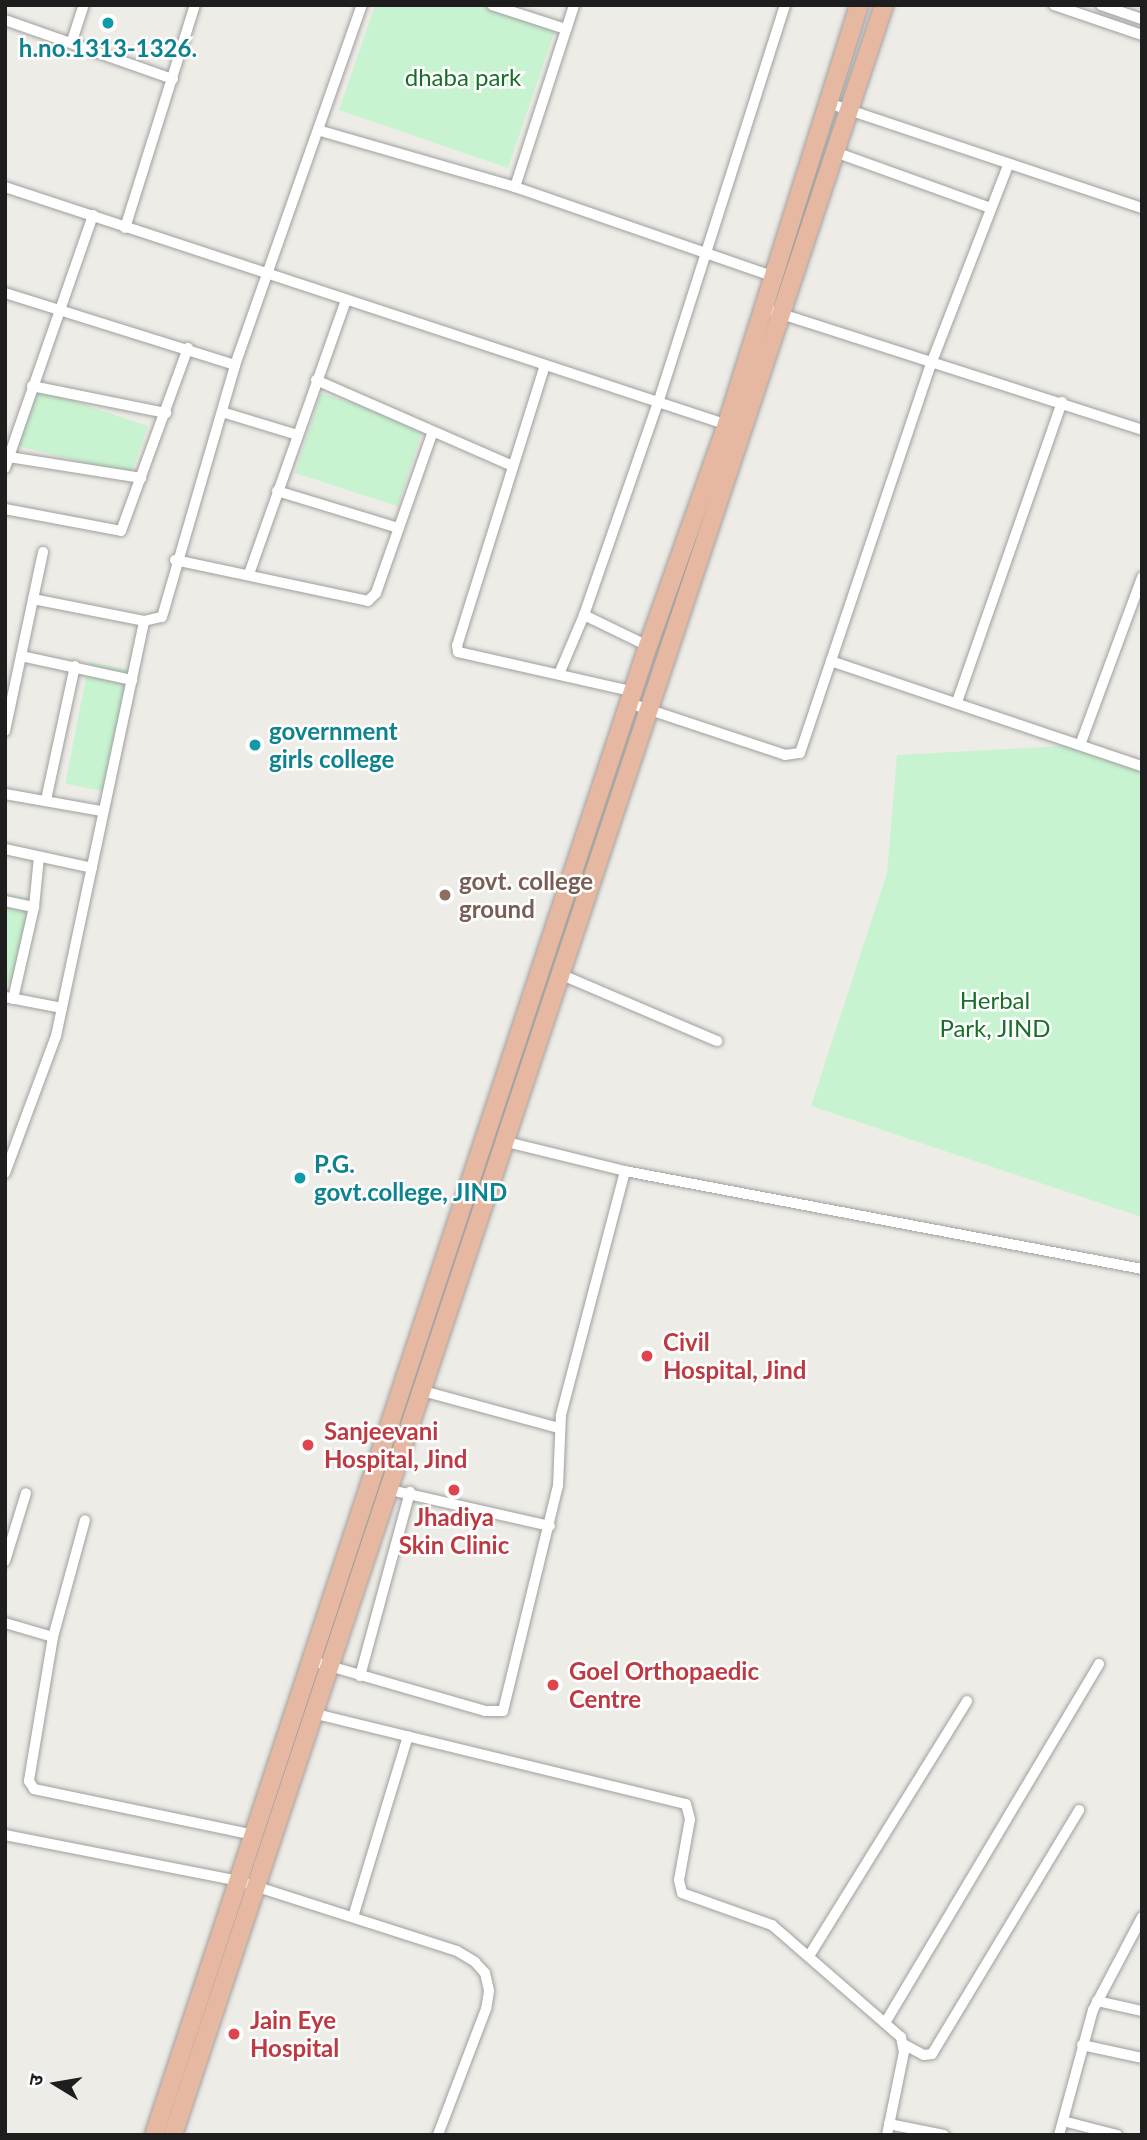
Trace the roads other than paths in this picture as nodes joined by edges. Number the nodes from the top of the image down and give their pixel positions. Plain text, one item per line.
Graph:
1 (84, 5) edge
2 (195, 5) edge
3 (362, 5) edge
4 (492, 5) edge
5 (574, 5) edge
6 (785, 5) edge
7 (859, 5) edge
8 (884, 5) edge
9 (1054, 5) edge
10 (1101, 5) edge
11 (1142, 19) edge
12 (5, 20) edge
13 (566, 29) junction
14 (1142, 35) edge
15 (72, 41) junction
16 (173, 79) junction
17 (828, 103) junction
18 (852, 110) junction
19 (321, 131) junction
20 (835, 152) junction
21 (1008, 165) junction
22 (5, 187) edge
23 (515, 187) junction
24 (988, 207) junction
25 (1142, 208) edge
26 (93, 215) junction
27 (125, 228) junction
28 (707, 251) junction
29 (268, 274) junction
30 (772, 276) junction
31 (5, 293) edge
32 (346, 300) junction
33 (763, 308) junction
34 (60, 311) junction
35 (781, 313) junction
36 (188, 348) junction
37 (931, 364) junction
38 (235, 365) junction
39 (545, 365) junction
40 (316, 380) junction
41 (32, 386) junction
42 (659, 400) junction
43 (1062, 402) junction
44 (222, 412) junction
45 (166, 413) junction
46 (735, 427) junction
47 (1142, 430) edge
48 (432, 434) junction
49 (297, 435) junction
50 (9, 457) junction
51 (513, 466) junction
52 (5, 468) edge
53 (141, 478) junction
54 (276, 491) junction
55 (5, 509) edge
56 (398, 528) junction
57 (43, 552) dead end
58 (175, 560) junction
59 (249, 573) junction
60 (1142, 577) edge
61 (33, 599) junction
62 (584, 615) junction
63 (144, 621) junction
64 (648, 646) junction
65 (21, 656) junction
66 (831, 661) junction
67 (75, 666) junction
68 (559, 674) junction
69 (132, 680) junction
70 (638, 702) junction
71 (957, 702) junction
72 (5, 731) edge
73 (1080, 745) junction
74 (1142, 766) edge
75 (5, 794) edge
76 (46, 800) junction
77 (102, 811) junction
78 (5, 849) edge
79 (39, 857) junction
80 (92, 868) junction
81 (5, 901) edge
82 (34, 907) junction
83 (560, 974) junction
84 (9, 998) edge
85 (62, 1008) junction
86 (717, 1041) dead end
87 (503, 1141) junction
88 (625, 1171) junction
89 (5, 1173) edge
90 (1142, 1269) edge
91 (419, 1390) junction
92 (559, 1428) junction
93 (386, 1489) junction
94 (410, 1492) junction
95 (26, 1493) dead end
96 (85, 1520) dead end
97 (550, 1526) junction
98 (5, 1561) edge
99 (5, 1623) edge
100 (52, 1637) junction
101 (320, 1663) junction
102 (1099, 1664) dead end
103 (360, 1676) junction
104 (967, 1701) dead end
105 (312, 1713) junction
106 (408, 1736) junction
107 (1079, 1810) dead end
108 (254, 1835) junction
109 (5, 1836) edge
110 (247, 1883) junction
111 (353, 1917) junction
112 (1142, 1917) edge
113 (809, 1956) junction
114 (1097, 2001) junction
115 (1142, 2011) edge
116 (885, 2023) junction
117 (905, 2045) junction
118 (1082, 2045) junction
119 (1142, 2058) edge
120 (1063, 2121) junction
121 (888, 2129) edge
122 (154, 2135) edge
123 (173, 2135) edge
124 (438, 2135) edge
125 (944, 2135) edge
126 (1059, 2135) edge
127 (1117, 2135) edge

1 - 15 street
2 - 16 street
3 - 19 street
4 - 13 street
5 - 13 street
6 - 28 street
7 - 17 highway
8 - 18 highway
9 - 14 street
10 - 11 street
12 - 15 street
13 - 23 street
15 - 16 street
16 - 27 street
17 - 18 street
17 - 30 highway
18 - 20 highway
18 - 21 street
19 - 23 street
19 - 29 street
20 - 24 street
20 - 35 highway
21 - 24 street
21 - 25 street
22 - 26 street
23 - 28 street
24 - 37 street
26 - 27 street
26 - 34 street
27 - 29 street
28 - 30 street
28 - 42 street
29 - 32 street
29 - 38 street
30 - 33 highway
31 - 34 street
32 - 39 street
32 - 40 street
33 - 35 street
33 - 46 highway
34 - 36 street
34 - 41 street
35 - 37 street
35 - 46 highway
36 - 38 street
36 - 45 street
37 - 43 street
37 - 66 street
38 - 44 street
39 - 42 street
39 - 51 street
40 - 48 street
40 - 49 street
41 - 45 street
41 - 50 street
42 - 46 street
42 - 62 street
43 - 47 street
43 - 71 street
44 - 49 street
44 - 58 street
45 - 53 street
46 - 64 highway
46 - 70 highway
48 - 51 street
48 - 56 street
49 - 54 street
50 - 52 street
50 - 53 street
51 - 68 street
53 - 55 street
54 - 56 street
54 - 59 street
56 - 59 street
57 - 61 street
58 - 59 street
58 - 63 street
60 - 73 street
61 - 63 street
61 - 65 street
62 - 64 street
62 - 68 street
63 - 69 street
64 - 70 highway
65 - 67 street
65 - 72 street
66 - 70 street
66 - 71 street
67 - 69 street
67 - 76 street
68 - 70 street
69 - 77 street
70 - 83 highway
70 - 101 highway
71 - 73 street
73 - 74 street
75 - 76 street
76 - 77 street
77 - 80 street
78 - 79 street
79 - 80 street
79 - 82 street
80 - 85 street
81 - 82 street
82 - 84 street
83 - 86 street
83 - 87 highway
84 - 85 street
85 - 89 street
87 - 88 street
87 - 91 highway
88 - 90 street
88 - 92 street
91 - 92 street
91 - 93 highway
92 - 97 street
93 - 94 street
93 - 101 highway
94 - 97 street
94 - 103 street
95 - 98 street
96 - 100 street
97 - 103 street
99 - 100 street
100 - 108 street
101 - 103 street
101 - 105 highway
101 - 108 highway
102 - 116 street
104 - 113 street
105 - 106 street
105 - 110 highway
106 - 111 street
106 - 113 street
107 - 117 street
108 - 110 highway
109 - 110 street
110 - 111 street
110 - 122 highway
110 - 123 highway
111 - 124 street
112 - 114 street
113 - 116 street
114 - 115 street
114 - 118 street
116 - 117 street
117 - 121 street
118 - 119 street
118 - 120 street
120 - 126 street
120 - 127 street
121 - 125 street

